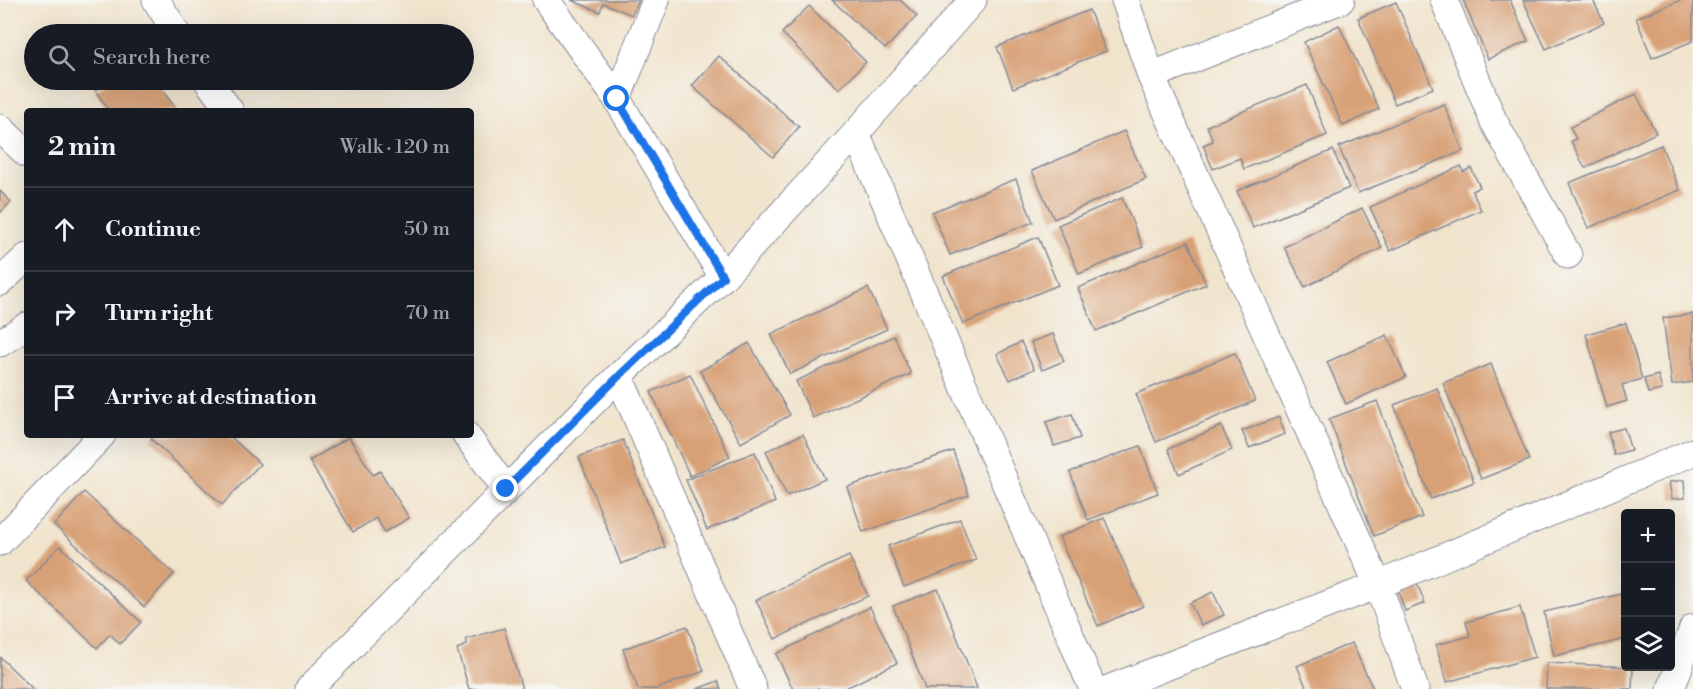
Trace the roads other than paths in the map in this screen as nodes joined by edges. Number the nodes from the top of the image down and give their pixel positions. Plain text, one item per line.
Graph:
1 (156, 0) edge
2 (546, 0) edge
3 (656, 0) edge
4 (973, 0) edge
5 (1125, 0) edge
6 (1341, 0) edge
7 (1444, 0) edge
8 (171, 24) edge
9 (1151, 76) junction
10 (214, 90) edge
11 (617, 99) junction
12 (228, 108) edge
13 (0, 128) edge
14 (856, 133) junction
15 (24, 151) edge
16 (1568, 255) dead end
17 (24, 260) edge
18 (723, 277) junction
19 (0, 282) edge
20 (24, 328) edge
21 (0, 343) edge
22 (619, 376) junction
23 (99, 438) edge
24 (468, 438) edge
25 (1693, 452) edge
26 (506, 489) junction
27 (0, 542) edge
28 (1378, 585) junction
29 (1693, 628) edge
30 (309, 689) edge
31 (753, 689) edge
32 (1093, 689) edge
33 (1108, 689) edge
34 (1415, 689) edge
35 (1671, 689) edge

1 - 8 street
2 - 11 street
3 - 11 street
4 - 14 street
5 - 9 street
6 - 9 street
7 - 16 street
9 - 28 street
10 - 12 street
11 - 18 street
13 - 15 street
14 - 18 street
14 - 32 street
17 - 19 street
18 - 22 street
20 - 21 street
22 - 26 street
22 - 31 street
23 - 27 street
24 - 26 street
25 - 28 street
26 - 30 street
28 - 33 street
28 - 34 street
29 - 35 street

